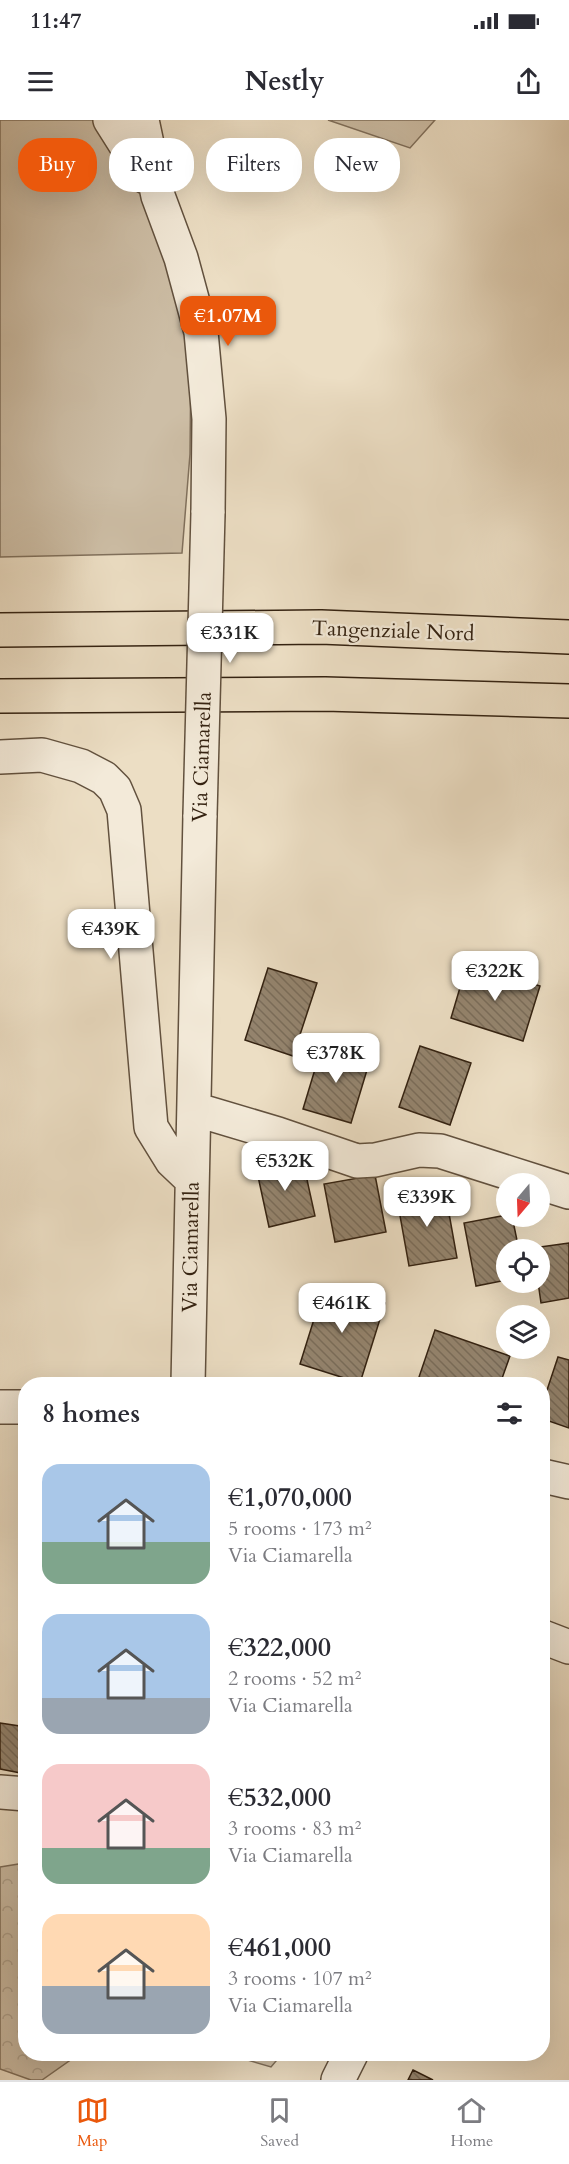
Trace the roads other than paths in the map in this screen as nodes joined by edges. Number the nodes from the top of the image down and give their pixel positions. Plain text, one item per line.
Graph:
1 (110, 120) edge
2 (142, 120) edge
3 (158, 196) junction
4 (0, 630) edge
5 (569, 637) edge
6 (0, 696) edge
7 (569, 701) edge
8 (0, 757) edge
9 (194, 1109) junction
10 (192, 1180) junction
11 (569, 1192) edge
12 (188, 1377) edge
13 (0, 1407) edge
14 (18, 1407) edge
15 (550, 1478) edge
16 (569, 1482) edge
17 (550, 1640) edge
18 (569, 1647) edge
19 (0, 1792) edge
20 (18, 1793) edge
21 (348, 2061) edge
22 (338, 2080) edge

1 - 3 street, Via Ciamarella
2 - 3 street, Via Ciamarella
3 - 9 street, Via Ciamarella, bridge
4 - 5 highway, Tangenziale Nord
6 - 7 highway
8 - 10 street
9 - 10 street, Via Ciamarella
9 - 11 street
10 - 12 street, Via Ciamarella
13 - 14 street
15 - 16 street
17 - 18 street
19 - 20 street
21 - 22 street

